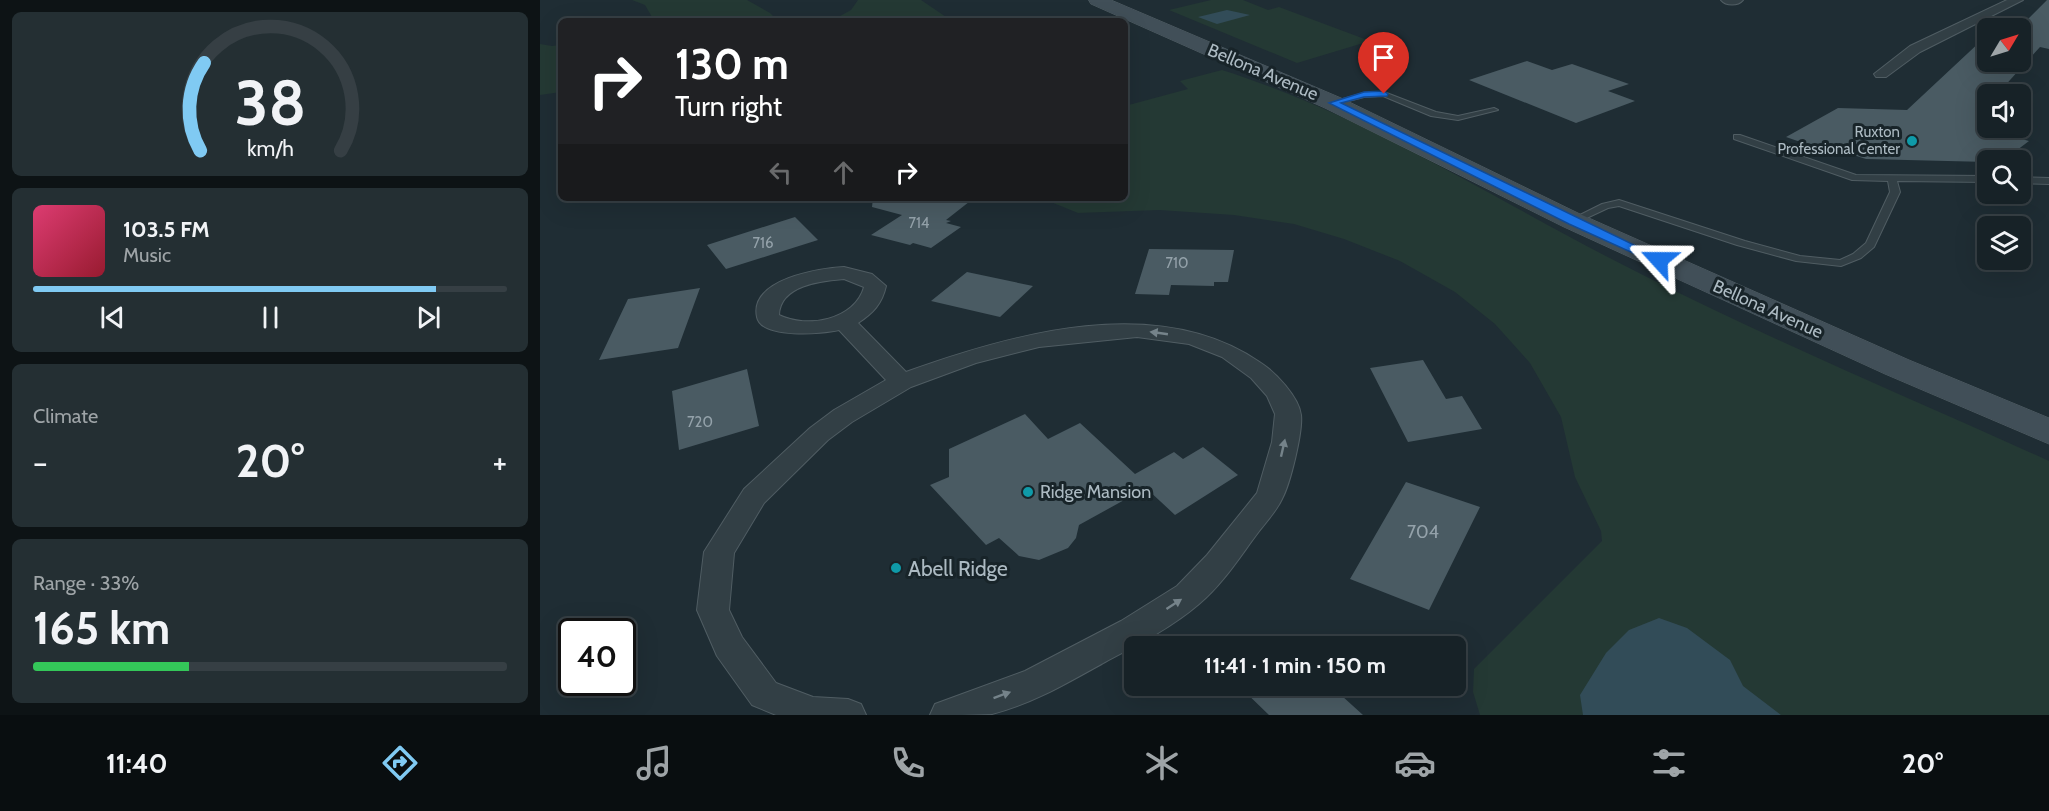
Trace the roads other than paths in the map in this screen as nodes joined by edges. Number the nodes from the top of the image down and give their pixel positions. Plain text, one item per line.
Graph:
1 (1097, 0) edge
2 (1727, 0) edge
3 (1737, 0) edge
4 (2017, 0) edge
5 (1881, 74) dead end
6 (1333, 103) junction
7 (1494, 110) dead end
8 (1737, 136) dead end
9 (1891, 177) junction
10 (1977, 179) edge
11 (2031, 180) edge
12 (2049, 181) edge
13 (1573, 221) junction
14 (843, 321) dead end
15 (902, 382) junction
16 (2049, 432) edge
17 (811, 714) edge
18 (848, 715) edge
19 (948, 715) edge

1 - 6 street, Bellona Avenue
2 - 3 street
4 - 5 street
6 - 7 lane
6 - 13 street, Bellona Avenue
8 - 9 lane
9 - 10 lane
9 - 13 lane
11 - 12 lane
13 - 16 street, Bellona Avenue
14 - 15 street
15 - 17 street
19 -> 15 street
17 - 18 street

